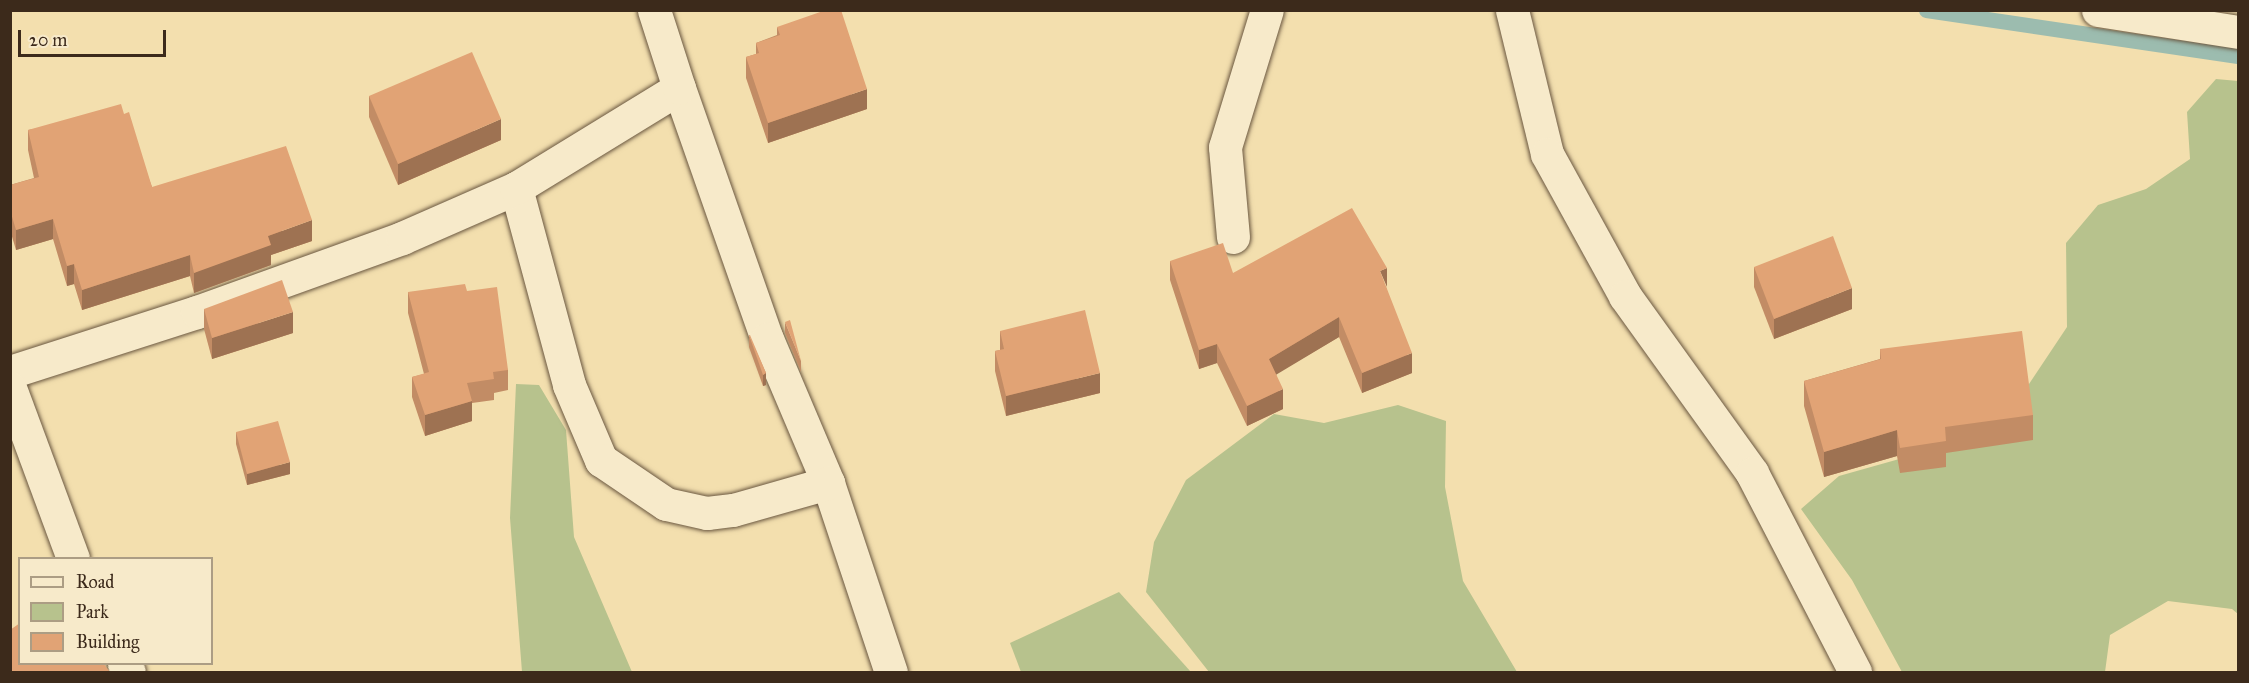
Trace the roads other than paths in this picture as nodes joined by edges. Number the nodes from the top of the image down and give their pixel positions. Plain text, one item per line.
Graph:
1 (654, 10) edge
2 (1267, 10) edge
3 (1512, 10) edge
4 (2098, 10) edge
5 (2238, 32) edge
6 (679, 88) junction
7 (516, 188) junction
8 (1233, 237) dead end
9 (10, 372) edge
10 (10, 388) edge
11 (828, 483) junction
12 (73, 557) edge
13 (891, 672) edge
14 (1855, 672) edge

1 - 6 street
2 - 8 street
3 - 14 street
4 - 5 street
6 - 7 street
6 - 11 street
7 - 9 street
7 - 11 street
10 - 12 street
11 - 13 street

